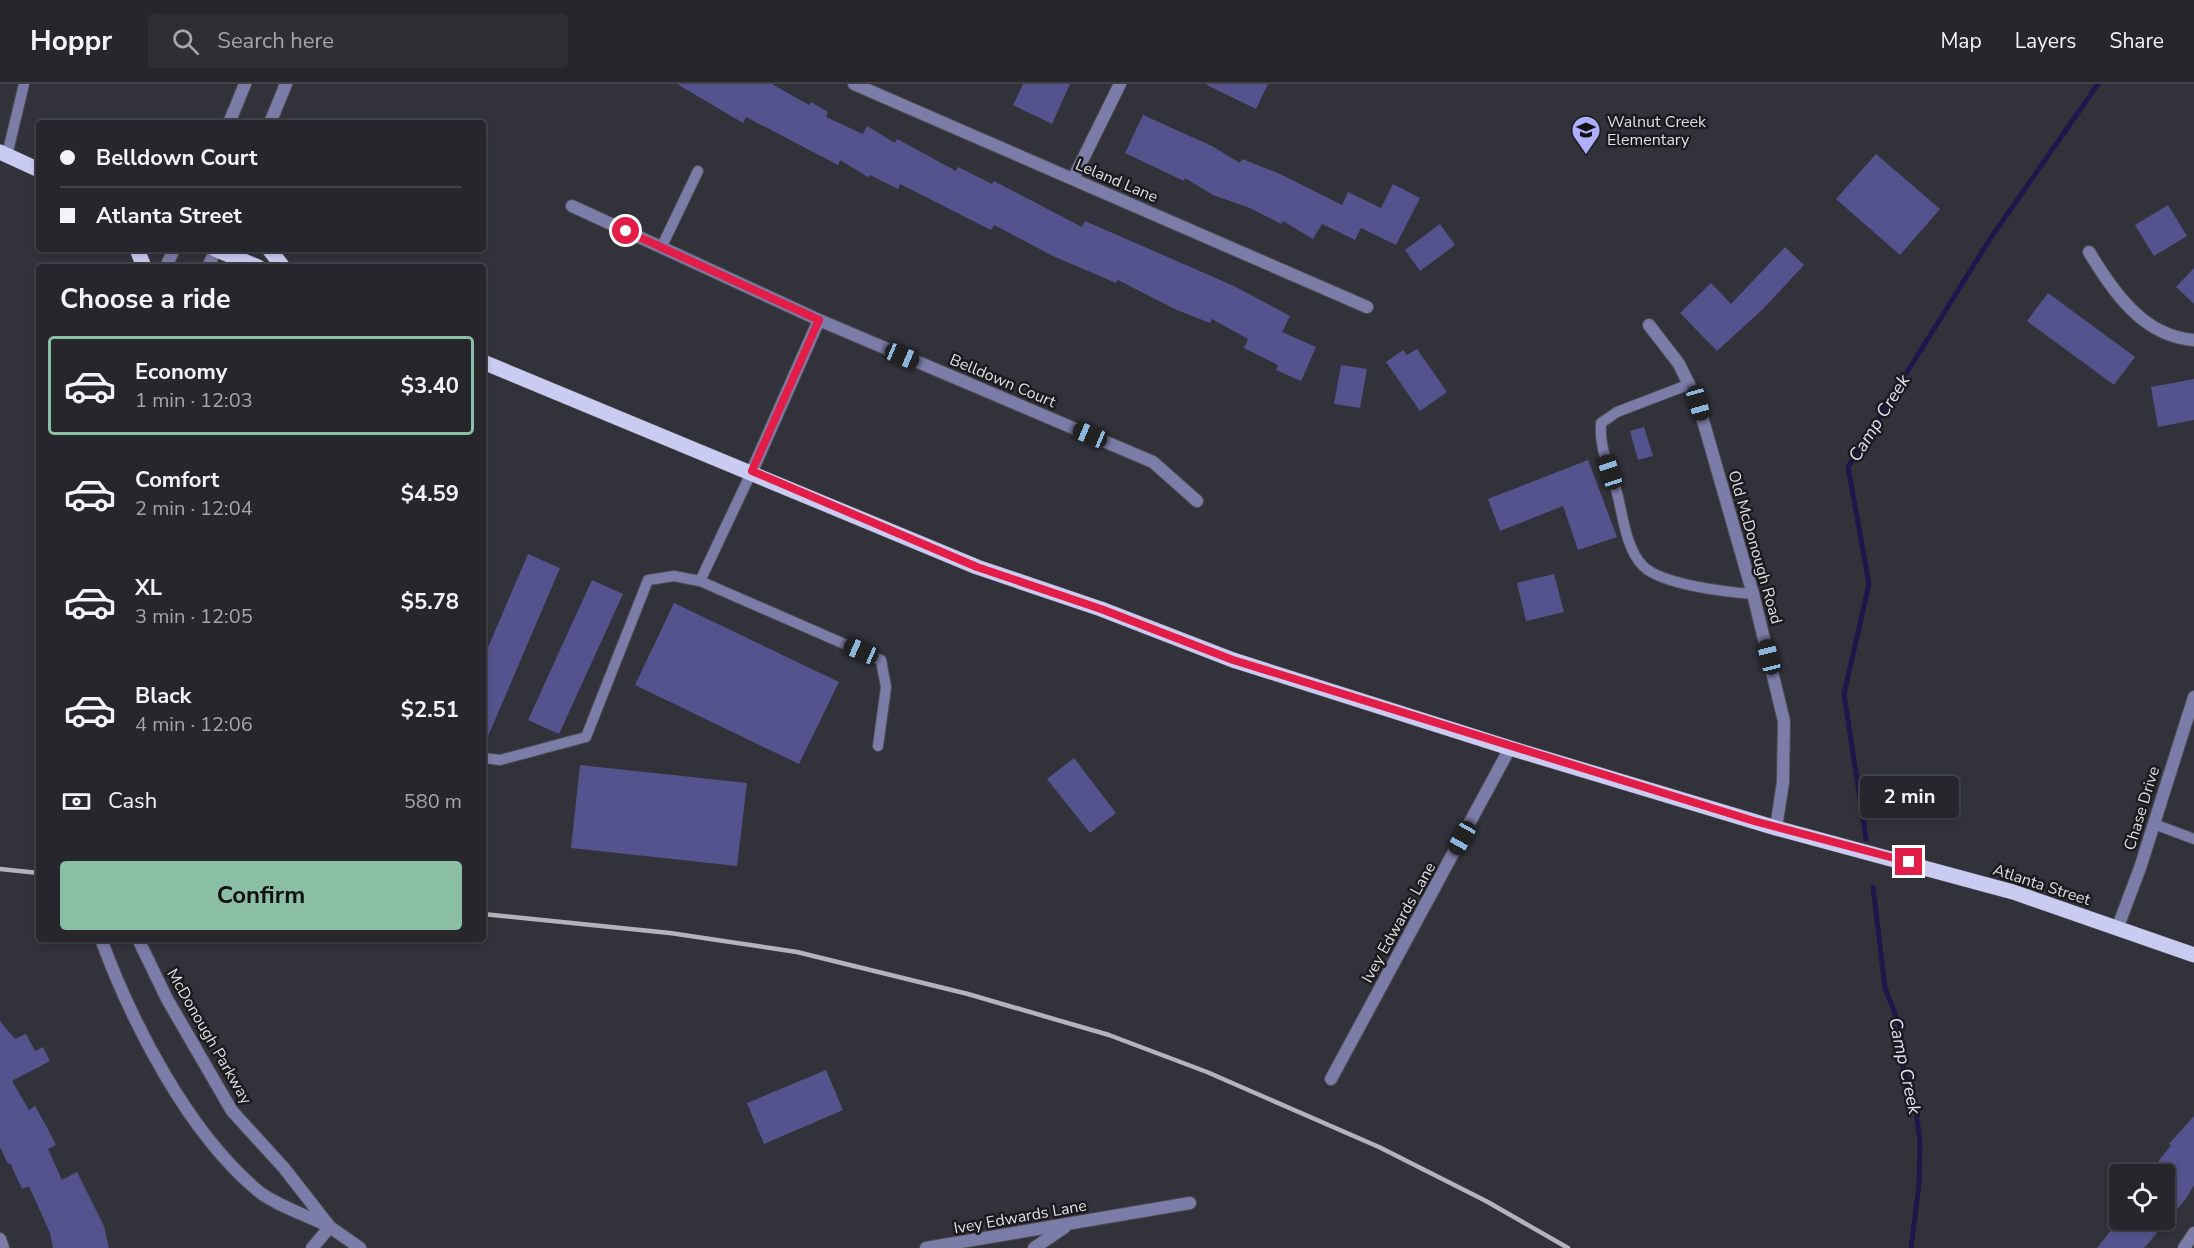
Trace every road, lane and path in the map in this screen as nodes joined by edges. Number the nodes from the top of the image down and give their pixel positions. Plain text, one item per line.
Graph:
1 (24, 84) edge
2 (245, 84) edge
3 (286, 84) edge
4 (854, 84) edge
5 (1120, 84) edge
6 (229, 120) edge
7 (271, 120) edge
8 (3, 154) edge
9 (36, 169) edge
10 (698, 171) dead end
11 (1073, 179) junction
12 (572, 206) dead end
13 (662, 248) junction
14 (223, 252) edge
15 (2089, 252) dead end
16 (251, 264) edge
17 (1367, 307) dead end
18 (819, 320) junction
19 (1649, 325) dead end
20 (2194, 340) edge
21 (486, 363) edge
22 (1690, 384) junction
23 (752, 471) junction
24 (1197, 501) dead end
25 (700, 581) junction
26 (1754, 594) junction
27 (2194, 697) edge
28 (878, 746) dead end
29 (1510, 748) junction
30 (486, 758) edge
31 (2154, 824) junction
32 (1776, 828) junction
33 (2194, 839) edge
34 (2117, 929) junction
35 (102, 942) edge
36 (139, 942) edge
37 (2194, 955) edge
38 (1331, 1079) dead end
39 (1190, 1203) dead end
40 (1071, 1224) junction
41 (330, 1227) junction
42 (2194, 1233) edge
43 (0, 1239) edge
44 (3, 1248) edge
45 (312, 1248) edge
46 (360, 1248) edge
47 (926, 1248) edge
48 (1034, 1248) edge
49 (2184, 1248) edge

1 - 8 lane
2 - 6 street
3 - 7 street
4 - 11 street, Leland Lane
5 - 11 street
8 - 9 main road
10 - 13 lane
11 - 17 street, Leland Lane
12 - 13 street, Belldown Court
13 - 18 street, Belldown Court
14 - 16 main road
15 - 20 street
18 - 23 street
18 - 24 street, Belldown Court
19 - 22 street, Old McDonough Road
21 - 23 main road, Atlanta Street
22 - 26 street, Old McDonough Road
22 - 26 lane
23 - 25 lane
23 - 29 main road, Atlanta Street
25 - 28 lane
25 - 30 lane
26 - 32 street, Old McDonough Road
27 - 31 street, Chase Drive
29 - 32 main road, Atlanta Street
29 - 38 street, Ivey Edwards Lane
31 - 33 lane
31 - 34 street, Chase Drive
32 - 34 main road, Atlanta Street
34 - 37 main road, Atlanta Street
35 - 41 street
36 - 41 street, McDonough Parkway
39 - 40 street, Ivey Edwards Lane
40 - 47 street, Ivey Edwards Lane
40 - 48 street
41 - 45 street
41 - 46 street, McDonough Parkway
42 - 49 street
43 - 44 street

